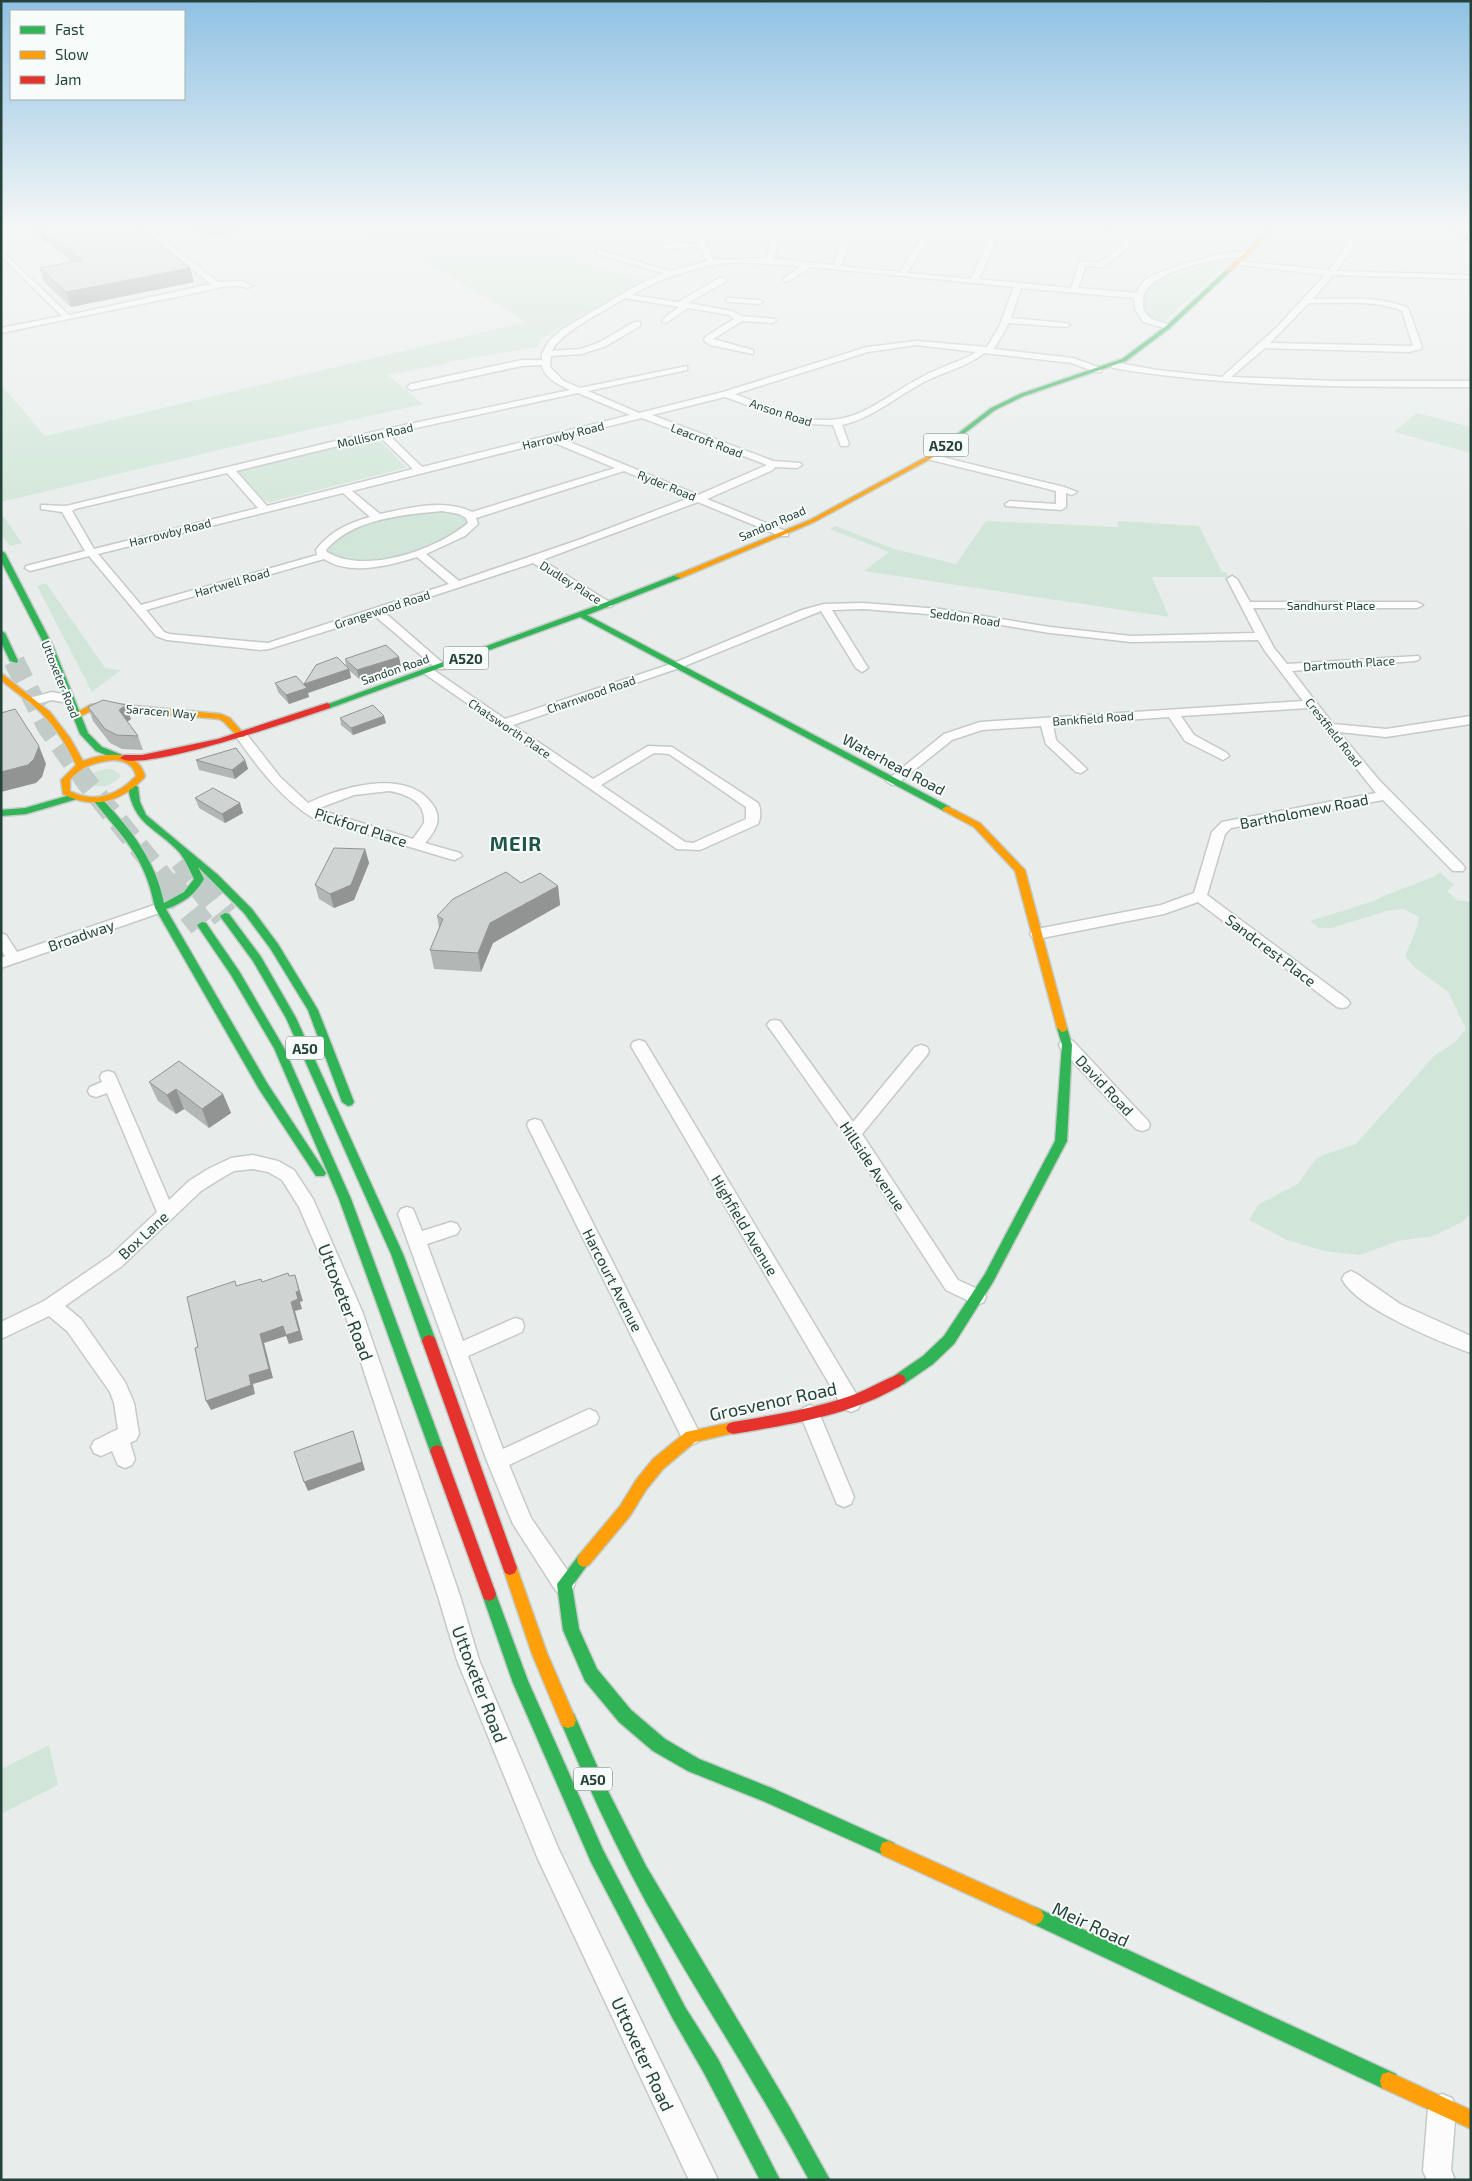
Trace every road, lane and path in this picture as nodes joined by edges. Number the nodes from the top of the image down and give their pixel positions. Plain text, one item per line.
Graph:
1 (571, 329) edge
2 (629, 329) edge
3 (723, 329) edge
4 (1003, 329) edge
5 (1166, 329) edge
6 (1412, 329) edge
7 (1280, 330) joint
8 (1264, 346) junction
9 (1308, 346) junction
10 (986, 350) junction
11 (750, 352) dead end
12 (546, 358) junction
13 (1113, 365) junction
14 (684, 368) dead end
15 (1098, 370) junction
16 (1224, 378) junction
17 (1471, 384) edge
18 (411, 386) dead end
19 (578, 391) junction
20 (726, 394) junction
21 (641, 416) junction
22 (837, 424) junction
23 (381, 433) junction
24 (550, 438) junction
25 (844, 444) dead end
26 (930, 457) junction
27 (772, 464) junction
28 (797, 465) dead end
29 (626, 468) junction
30 (229, 469) junction
31 (420, 471) junction
32 (344, 489) junction
33 (1061, 490) junction
34 (1072, 492) dead end
35 (699, 498) junction
36 (1010, 504) dead end
37 (45, 507) dead end
38 (68, 509) junction
39 (264, 509) junction
40 (471, 516) junction
41 (378, 518) junction
42 (784, 534) junction
43 (91, 552) junction
44 (1, 553) edge
45 (419, 554) junction
46 (324, 556) junction
47 (535, 560) junction
48 (30, 568) dead end
49 (1232, 580) dead end
50 (457, 585) junction
51 (607, 605) junction
52 (1246, 605) junction
53 (1417, 605) dead end
54 (824, 607) junction
55 (139, 608) junction
56 (376, 611) junction
57 (582, 614) junction
58 (1, 633) edge
59 (1262, 636) junction
60 (1414, 658) dead end
61 (14, 661) tunnel mouth
62 (678, 665) junction
63 (441, 667) junction
64 (862, 668) dead end
65 (1284, 668) junction
66 (428, 672) junction
67 (1, 675) edge
68 (68, 699) junction
69 (33, 701) junction
70 (1312, 704) junction
71 (1173, 713) junction
72 (75, 716) junction
73 (1471, 720) edge
74 (1046, 721) junction
75 (503, 724) junction
76 (1329, 727) junction
77 (241, 735) junction
78 (220, 742) junction
79 (1223, 756) dead end
80 (121, 758) junction
81 (167, 764) dead end
82 (81, 765) junction
83 (1081, 769) dead end
84 (154, 770) dead end
85 (141, 776) junction
86 (65, 780) junction
87 (892, 781) junction
88 (593, 784) junction
89 (132, 787) junction
90 (54, 788) dead end
91 (40, 795) dead end
92 (1386, 795) junction
93 (74, 797) junction
94 (98, 800) junction
95 (307, 809) junction
96 (1, 812) edge
97 (416, 844) junction
98 (184, 851) junction
99 (455, 856) dead end
100 (1458, 868) dead end
101 (1200, 896) junction
102 (160, 908) junction
103 (225, 916) tunnel mouth
104 (202, 925) tunnel mouth
105 (1038, 934) junction
106 (1, 938) edge
107 (8, 961) edge
108 (1342, 1003) dead end
109 (775, 1025) dead end
110 (1067, 1045) junction
111 (639, 1046) dead end
112 (921, 1051) dead end
113 (105, 1084) dead end
114 (351, 1113) dead end
115 (535, 1125) dead end
116 (1142, 1125) dead end
117 (355, 1132) dead end
118 (852, 1134) junction
119 (288, 1175) joint
120 (368, 1189) junction
121 (166, 1213) junction
122 (407, 1214) dead end
123 (355, 1227) junction
124 (451, 1228) dead end
125 (417, 1240) junction
126 (1351, 1279) dead end
127 (977, 1297) junction
128 (51, 1306) junction
129 (514, 1326) dead end
130 (1, 1331) edge
131 (1471, 1345) edge
132 (457, 1352) junction
133 (851, 1403) junction
134 (810, 1414) junction
135 (589, 1418) dead end
136 (691, 1436) junction
137 (125, 1459) dead end
138 (497, 1461) junction
139 (844, 1497) dead end
140 (564, 1584) junction
141 (1442, 2108) junction
142 (1471, 2120) edge
143 (704, 2180) edge
144 (770, 2180) edge
145 (820, 2180) edge
146 (1441, 2180) edge

1 - 12 street
2 - 12 street
3 - 11 street
4 - 10 street
5 - 13 main road, Sandon Road / A520
6 - 9 street
7 - 8 street
7 - 9 street
8 - 9 street
8 - 16 street
10 - 15 street, Harrowby Road
10 - 20 street, Harrowby Road
10 - 22 street, Anson Road
12 - 18 street
12 - 19 street, Leacroft Road
13 - 15 main road, Sandon Road / A520
13 - 16 street
14 - 19 street, Mollison Road
15 - 26 main road, Sandon Road / A520
16 - 17 street
19 - 21 street, Leacroft Road
19 - 23 street, Mollison Road
20 - 21 street, Harrowby Road
20 - 22 street, Anson Road
21 - 24 street, Harrowby Road
21 - 27 street, Leacroft Road
22 - 25 street
23 - 30 street, Mollison Road
23 - 31 street
24 - 29 street, Ryder Road
24 - 31 street, Harrowby Road
26 - 33 street
26 - 42 main road, Sandon Road / A520
27 - 28 street, Leacroft Road
27 - 35 street, Leacroft Road
29 - 35 street, Ryder Road
29 - 40 street
30 - 38 street, Mollison Road
30 - 39 street
31 - 32 street, Harrowby Road
32 - 39 street, Harrowby Road
32 - 41 street
33 - 34 street
33 - 36 street
35 - 42 street, Ryder Road
35 - 47 street, Grangewood Road
37 - 38 street, Mollison Road
38 - 43 street
39 - 43 street, Harrowby Road
40 - 41 street
40 - 45 street
41 - 46 street
42 - 51 main road, Sandon Road / A520
43 - 48 street, Harrowby Road
43 - 55 street, Grangewood Road
44 - 68 main road, Uttoxeter Road
45 - 46 street
45 - 50 street
46 - 55 street, Hartwell Road
47 - 50 street, Grangewood Road
47 - 51 street, Dudley Place
49 - 52 street, Crestfield Road
50 - 56 street, Grangewood Road
51 - 57 main road, Sandon Road / A520
52 - 53 street, Sandhurst Place
52 - 59 street, Crestfield Road
54 - 59 street, Seddon Road
54 - 62 street, Seddon Road
54 - 64 street
55 - 56 street, Grangewood Road
56 - 63 street
57 - 62 main road, Waterhead Road
57 - 63 main road, Sandon Road / A520
58 - 61 main road
59 - 65 street, Crestfield Road
60 - 65 street, Dartmouth Place
62 - 75 street, Charnwood Road
62 - 87 main road, Waterhead Road
63 - 66 main road, Sandon Road / A520
65 - 70 street, Crestfield Road
66 - 75 street, Chatsworth Place
66 - 77 main road, Sandon Road / A520
67 - 69 main road, Uttoxeter Road
68 - 69 street
68 - 72 main road, Uttoxeter Road
69 - 82 main road, Uttoxeter Road
70 - 71 street, Bankfield Road
70 - 76 street, Crestfield Road
71 - 74 street, Bankfield Road
71 - 79 street
72 - 77 main road, Saracen Way
72 - 80 main road, Uttoxeter Road
73 - 76 street
74 - 83 street
74 - 87 street, Bankfield Road
75 - 88 street, Chatsworth Place
76 - 92 street, Crestfield Road
77 - 78 main road, Sandon Road / A520
77 - 95 street, Pickford Place
78 - 80 main road, Sandon Road / A520
78 - 81 main road, Sandon Road / A520
80 - 82 main road
80 - 85 main road, Uttoxeter Road
82 - 86 main road
84 - 85 main road
85 - 89 main road
86 - 90 main road
86 - 93 main road
87 - 105 main road, Waterhead Road
88 - 88 street, Chatsworth Place
89 - 94 main road
89 - 98 main road
91 - 96 main road
92 - 100 street, Crestfield Road
92 - 101 street, Bartholomew Road
93 - 94 main road
93 - 96 main road
94 - 102 main road
95 - 97 street, Pickford Place
95 - 97 street, Pickford Place
97 - 99 street, Pickford Place
98 - 102 main road
98 - 114 main road
101 - 105 street
101 - 108 street, Sandcrest Place
102 - 107 street, Broadway
102 - 123 main road
103 - 120 main road, A50
104 - 123 main road, A50
105 - 110 main road, Waterhead Road
106 - 107 street
109 - 118 street, Hillside Avenue
110 - 116 street, David Road
110 - 127 main road, Grosvenor Road
111 - 133 street, Highfield Avenue
112 - 118 street
113 - 121 street
115 - 136 street, Harcourt Avenue
117 - 120 main road
118 - 127 street, Hillside Avenue
119 - 121 street, Box Lane
119 - 143 street, Uttoxeter Road
120 - 145 main road, A50
121 - 128 street, Box Lane
122 - 125 street
123 - 144 main road, A50
124 - 125 street
125 - 132 street
126 - 131 street
127 - 133 main road, Grosvenor Road
128 - 130 street, Box Lane
128 - 137 street
129 - 132 street
132 - 138 street
133 - 134 main road, Grosvenor Road
134 - 136 main road, Grosvenor Road
134 - 139 street
135 - 138 street
136 - 140 main road, Grosvenor Road
138 - 140 street
140 - 141 main road, Meir Road
141 - 142 main road, Meir Road
141 - 146 street

